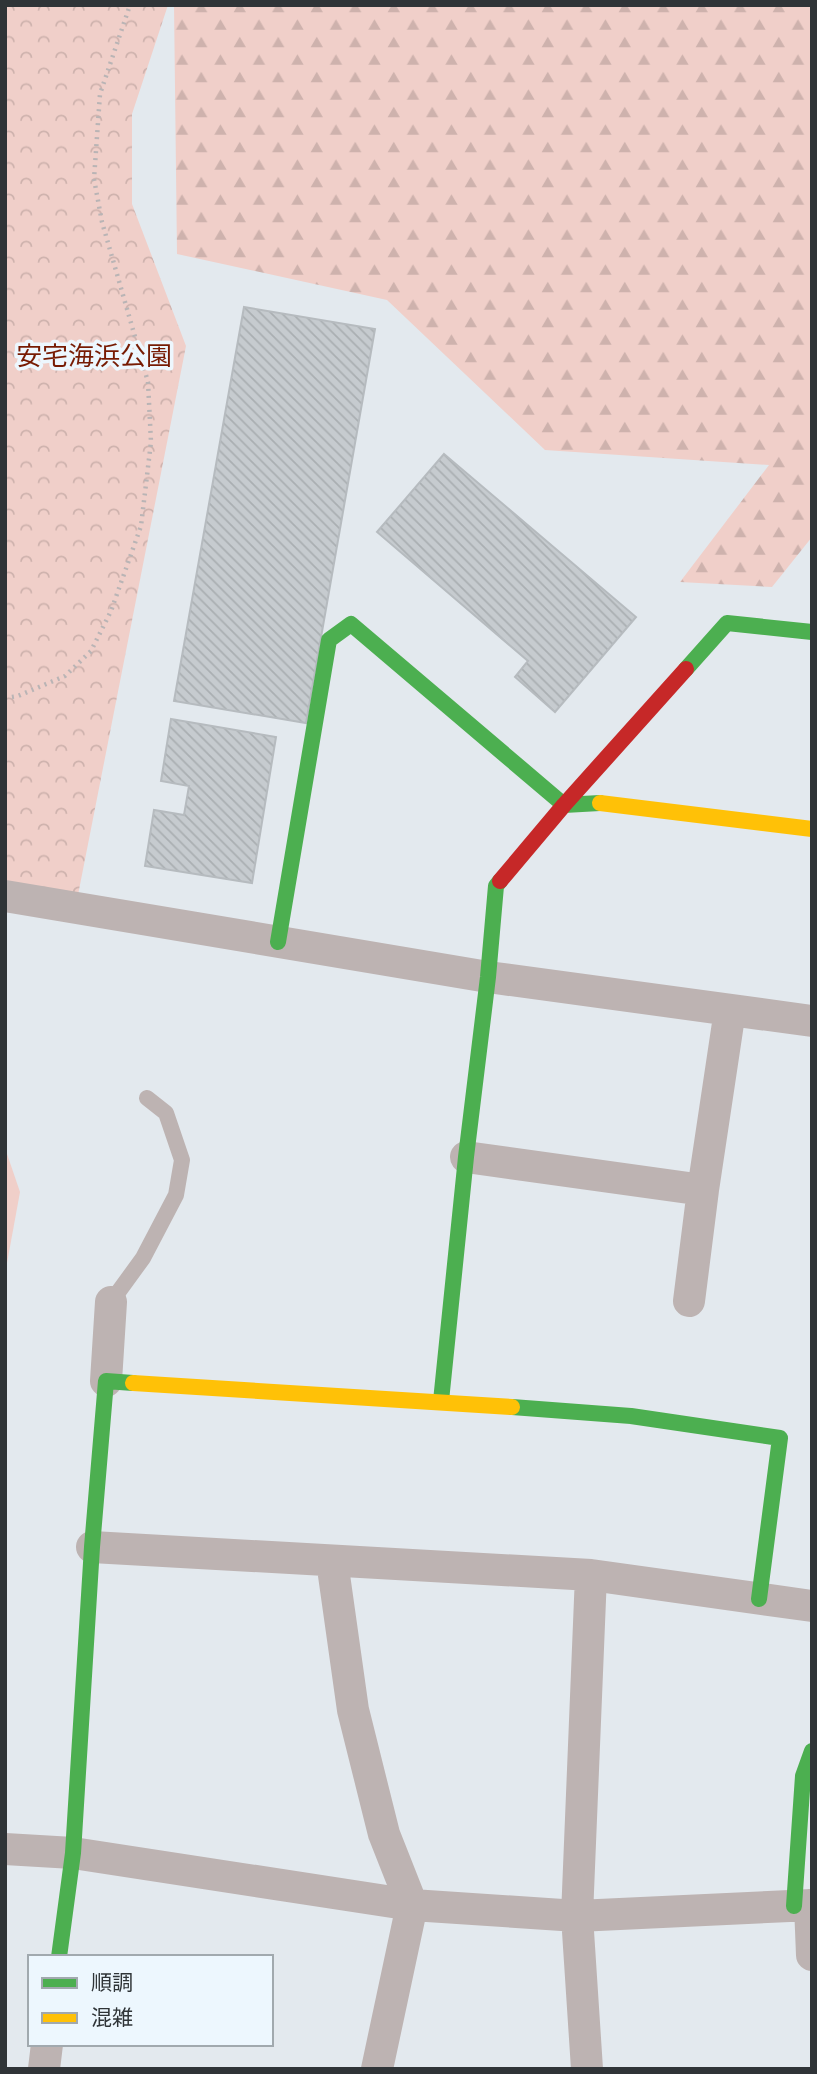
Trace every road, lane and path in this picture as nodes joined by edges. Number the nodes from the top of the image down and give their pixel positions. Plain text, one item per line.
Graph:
1 (130, 5) edge
2 (812, 632) edge
3 (5, 698) edge
4 (564, 805) junction
5 (812, 829) edge
6 (5, 896) edge
7 (278, 942) junction
8 (488, 977) junction
9 (730, 1010) junction
10 (812, 1021) edge
11 (147, 1098) dead end
12 (466, 1157) junction
13 (703, 1190) junction
14 (690, 1301) dead end
15 (111, 1302) joint
16 (106, 1381) junction
17 (441, 1401) junction
18 (92, 1547) junction
19 (332, 1560) junction
20 (591, 1576) junction
21 (759, 1599) junction
22 (812, 1606) edge
23 (812, 1751) edge
24 (5, 1849) edge
25 (73, 1853) junction
26 (412, 1905) junction
27 (805, 1905) edge
28 (577, 1916) junction
29 (59, 1955) edge
30 (812, 1955) edge
31 (47, 2046) edge
32 (44, 2069) edge
33 (377, 2069) edge
34 (587, 2069) edge

1 - 3 path
2 - 4 street
4 - 5 street
4 - 7 street
4 - 8 street
6 - 7 street
7 - 8 street
8 - 9 street
8 - 12 street
9 - 10 street
9 - 13 street
11 - 15 lane
12 - 13 street
12 - 17 street
13 - 14 street
15 - 16 street
16 - 17 street
16 - 18 street
17 - 21 street
18 - 19 street
18 - 25 street
19 - 20 street
19 - 26 street
20 - 21 street
20 - 28 street
21 - 22 street
23 - 27 street
24 - 25 street
25 - 26 street
25 - 29 street
26 - 28 street
26 - 33 street
27 - 28 street
27 - 30 street
28 - 34 street
31 - 32 street

